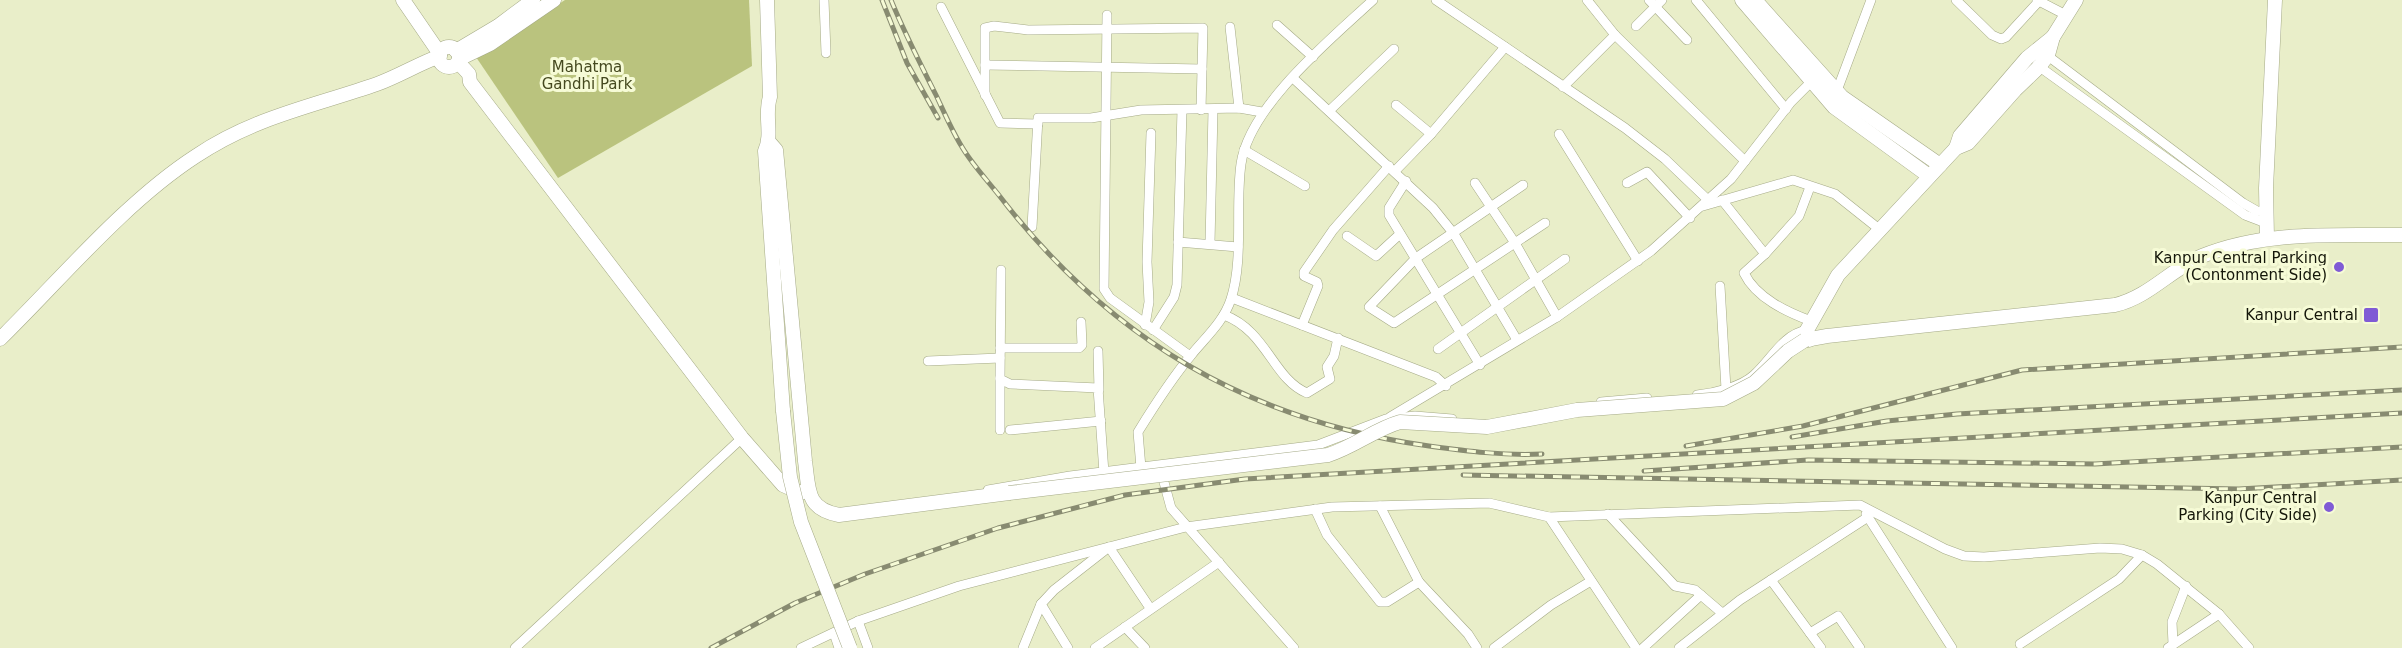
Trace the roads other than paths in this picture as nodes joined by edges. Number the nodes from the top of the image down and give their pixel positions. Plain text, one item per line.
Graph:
1 (403, 0) edge
2 (533, 0) edge
3 (554, 0) edge
4 (759, 0) edge
5 (767, 0) edge
6 (824, 0) edge
7 (1373, 0) edge
8 (1436, 0) edge
9 (1587, 0) edge
10 (1696, 0) edge
11 (1742, 0) edge
12 (1755, 0) edge
13 (1871, 0) edge
14 (1956, 0) edge
15 (2038, 0) edge
16 (2076, 0) edge
17 (2275, 0) edge
18 (1655, 2) edge
19 (941, 7) dead end
20 (1107, 15) dead end
21 (2066, 15) junction
22 (1277, 25) dead end
23 (1635, 26) dead end
24 (1230, 27) dead end
25 (1107, 29) junction
26 (1615, 36) junction
27 (1687, 40) dead end
28 (1505, 47) junction
29 (1394, 49) dead end
30 (826, 52) dead end
31 (1313, 57) junction
32 (2037, 57) junction
33 (449, 58) junction
34 (985, 65) junction
35 (1106, 69) junction
36 (1202, 69) junction
37 (1293, 78) junction
38 (1816, 78) junction
39 (1563, 87) junction
40 (985, 95) junction
41 (1834, 97) junction
42 (1396, 105) dead end
43 (767, 107) junction
44 (1239, 108) junction
45 (1786, 109) junction
46 (1182, 110) junction
47 (1202, 110) junction
48 (1213, 110) junction
49 (1329, 111) junction
50 (1262, 112) junction
51 (1105, 116) junction
52 (1038, 124) junction
53 (1151, 133) dead end
54 (1431, 134) junction
55 (1559, 134) dead end
56 (769, 142) junction
57 (1244, 150) junction
58 (1744, 161) junction
59 (1940, 165) junction
60 (1392, 168) junction
61 (1929, 176) junction
62 (1406, 182) junction
63 (1475, 183) dead end
64 (1627, 183) dead end
65 (1523, 185) dead end
66 (1305, 186) dead end
67 (1810, 188) junction
68 (1708, 200) junction
69 (1722, 200) junction
70 (1701, 207) junction
71 (1492, 208) junction
72 (2266, 217) junction
73 (1690, 218) junction
74 (1545, 223) dead end
75 (1032, 227) dead end
76 (1879, 229) junction
77 (1400, 234) junction
78 (1454, 234) junction
79 (1347, 236) dead end
80 (2402, 236) edge
81 (2267, 238) junction
82 (1178, 242) junction
83 (1210, 243) junction
84 (1515, 243) junction
85 (1238, 247) junction
86 (1765, 254) junction
87 (1416, 258) junction
88 (1565, 259) dead end
89 (1638, 261) junction
90 (1476, 269) junction
91 (1001, 270) dead end
92 (1536, 280) junction
93 (1720, 286) dead end
94 (1438, 293) junction
95 (1232, 298) junction
96 (1498, 307) junction
97 (1224, 315) junction
98 (1557, 317) junction
99 (1081, 322) dead end
100 (1302, 325) junction
101 (1149, 327) junction
102 (1460, 331) junction
103 (1808, 333) junction
104 (1338, 338) junction
105 (0, 339) edge
106 (1517, 340) junction
107 (1438, 349) dead end
108 (1098, 351) dead end
109 (1000, 353) junction
110 (1190, 356) junction
111 (928, 361) dead end
112 (1479, 365) junction
113 (1000, 375) junction
114 (1446, 386) junction
115 (1726, 389) junction
116 (1099, 390) junction
117 (1386, 419) junction
118 (1101, 421) junction
119 (1000, 430) dead end
120 (1011, 430) dead end
121 (742, 438) junction
122 (1159, 465) junction
123 (1142, 468) junction
124 (1104, 474) junction
125 (809, 493) junction
126 (954, 499) junction
127 (1860, 505) junction
128 (1380, 506) junction
129 (1315, 509) junction
130 (1608, 514) junction
131 (1549, 517) junction
132 (1868, 517) junction
133 (1186, 527) junction
134 (1109, 547) junction
135 (2142, 555) junction
136 (1219, 562) junction
137 (1771, 580) junction
138 (1591, 581) junction
139 (1419, 582) junction
140 (2186, 586) junction
141 (1701, 595) junction
142 (1041, 604) junction
143 (1150, 608) junction
144 (1722, 613) junction
145 (2219, 614) junction
146 (858, 621) junction
147 (1125, 627) junction
148 (834, 633) junction
149 (1810, 633) junction
150 (2020, 644) dead end
151 (2170, 646) edge
152 (2243, 646) edge
153 (515, 648) edge
154 (801, 648) edge
155 (839, 648) edge
156 (850, 648) edge
157 (868, 648) edge
158 (1023, 648) edge
159 (1068, 648) edge
160 (1095, 648) edge
161 (1144, 648) edge
162 (1294, 648) edge
163 (1477, 648) edge
164 (1494, 648) edge
165 (1636, 648) edge
166 (1643, 648) edge
167 (1679, 648) edge
168 (1821, 648) edge
169 (1860, 648) edge
170 (1952, 648) edge

1 - 33 street
2 - 33 street
3 - 33 street
4 - 43 street
5 - 43 street
6 - 30 street
7 - 31 street
8 - 28 street
9 - 26 street
10 - 45 street
11 - 38 street
12 - 38 street
13 - 41 street
14 - 15 street
15 - 21 street
16 - 21 street
17 - 72 street
18 - 23 street
18 - 27 street
19 - 40 street
20 - 25 street
21 - 32 street
22 - 31 street
24 - 44 street
25 - 34 street
25 - 35 street
25 - 36 street
26 - 39 street
26 - 58 street
28 - 39 street
28 - 54 street
29 - 49 street
31 - 37 street
32 - 59 street
32 - 72 street
32 - 72 street
33 - 105 street
33 - 121 street
34 - 35 street
34 - 40 street
35 - 36 street
35 - 51 street
36 - 47 street
37 - 49 street
37 - 50 street
38 - 41 street
38 - 45 street
39 - 68 street
40 - 52 street
41 - 59 street
41 - 61 street
42 - 54 street
43 - 56 street
44 - 48 street
44 - 50 street
45 - 58 street
46 - 47 street
46 - 51 street
46 - 82 street
47 - 48 street
48 - 83 street
49 - 60 street
50 - 57 street
51 - 52 street
51 - 101 street
52 - 75 street
53 - 101 street
54 - 60 street
55 - 89 street
56 - 125 street
56 - 156 street, bridge
57 - 66 street
57 - 85 street
58 - 68 street
59 - 61 street
60 - 62 street
60 - 100 street
61 - 76 street
62 - 77 street
62 - 78 street
63 - 71 street
64 - 73 street
65 - 71 street
67 - 69 street
67 - 76 street
67 - 86 street
68 - 70 street
69 - 70 street
69 - 86 street
70 - 73 street
71 - 78 street
71 - 84 street
72 - 81 street
73 - 89 street
74 - 84 street
76 - 103 street
77 - 79 street
77 - 87 street
78 - 87 street
78 - 90 street
80 - 81 street
81 - 103 street
82 - 83 street
82 - 101 street
83 - 85 street
84 - 90 street
84 - 92 street
85 - 95 street
86 - 103 street
87 - 94 street
87 - 94 street
88 - 92 street
89 - 98 street
90 - 94 street
90 - 96 street
91 - 109 street
92 - 96 street
92 - 98 street
93 - 115 street
94 - 102 street
95 - 97 street
95 - 100 street
96 - 102 street
96 - 106 street
97 - 104 street
97 - 110 street
98 - 106 street
99 - 109 street
100 - 104 street
101 - 110 street
102 - 107 street
102 - 112 street
103 - 115 street
103 - 126 street, bridge
104 - 114 street
106 - 112 street
108 - 116 street
109 - 111 street
109 - 113 street
110 - 123 street
112 - 114 street
113 - 116 street
113 - 119 street
114 - 117 street
115 - 117 street
116 - 118 street
117 - 122 street
118 - 120 street
118 - 124 street
121 - 125 street
121 - 153 street
122 - 123 street
122 - 133 street
123 - 124 street
124 - 126 street
125 - 126 street
127 - 130 street
127 - 132 street
127 - 135 street
128 - 129 street
128 - 131 street
128 - 139 street
129 - 133 street
129 - 139 street
130 - 131 street
130 - 141 street
131 - 138 street
132 - 137 street
132 - 170 street
133 - 134 street
133 - 136 street
134 - 142 street
134 - 143 street
134 - 146 street
135 - 140 street
135 - 150 street
136 - 143 street
136 - 162 street
137 - 144 street
137 - 149 street
138 - 164 street
138 - 165 street
139 - 163 street
140 - 145 street
140 - 151 street
141 - 144 street
141 - 166 street
142 - 158 street
142 - 159 street
143 - 147 street
144 - 167 street
145 - 151 street
145 - 152 street
146 - 148 street
146 - 157 street
147 - 160 street
147 - 161 street
148 - 154 street
148 - 155 street
149 - 168 street
149 - 169 street

